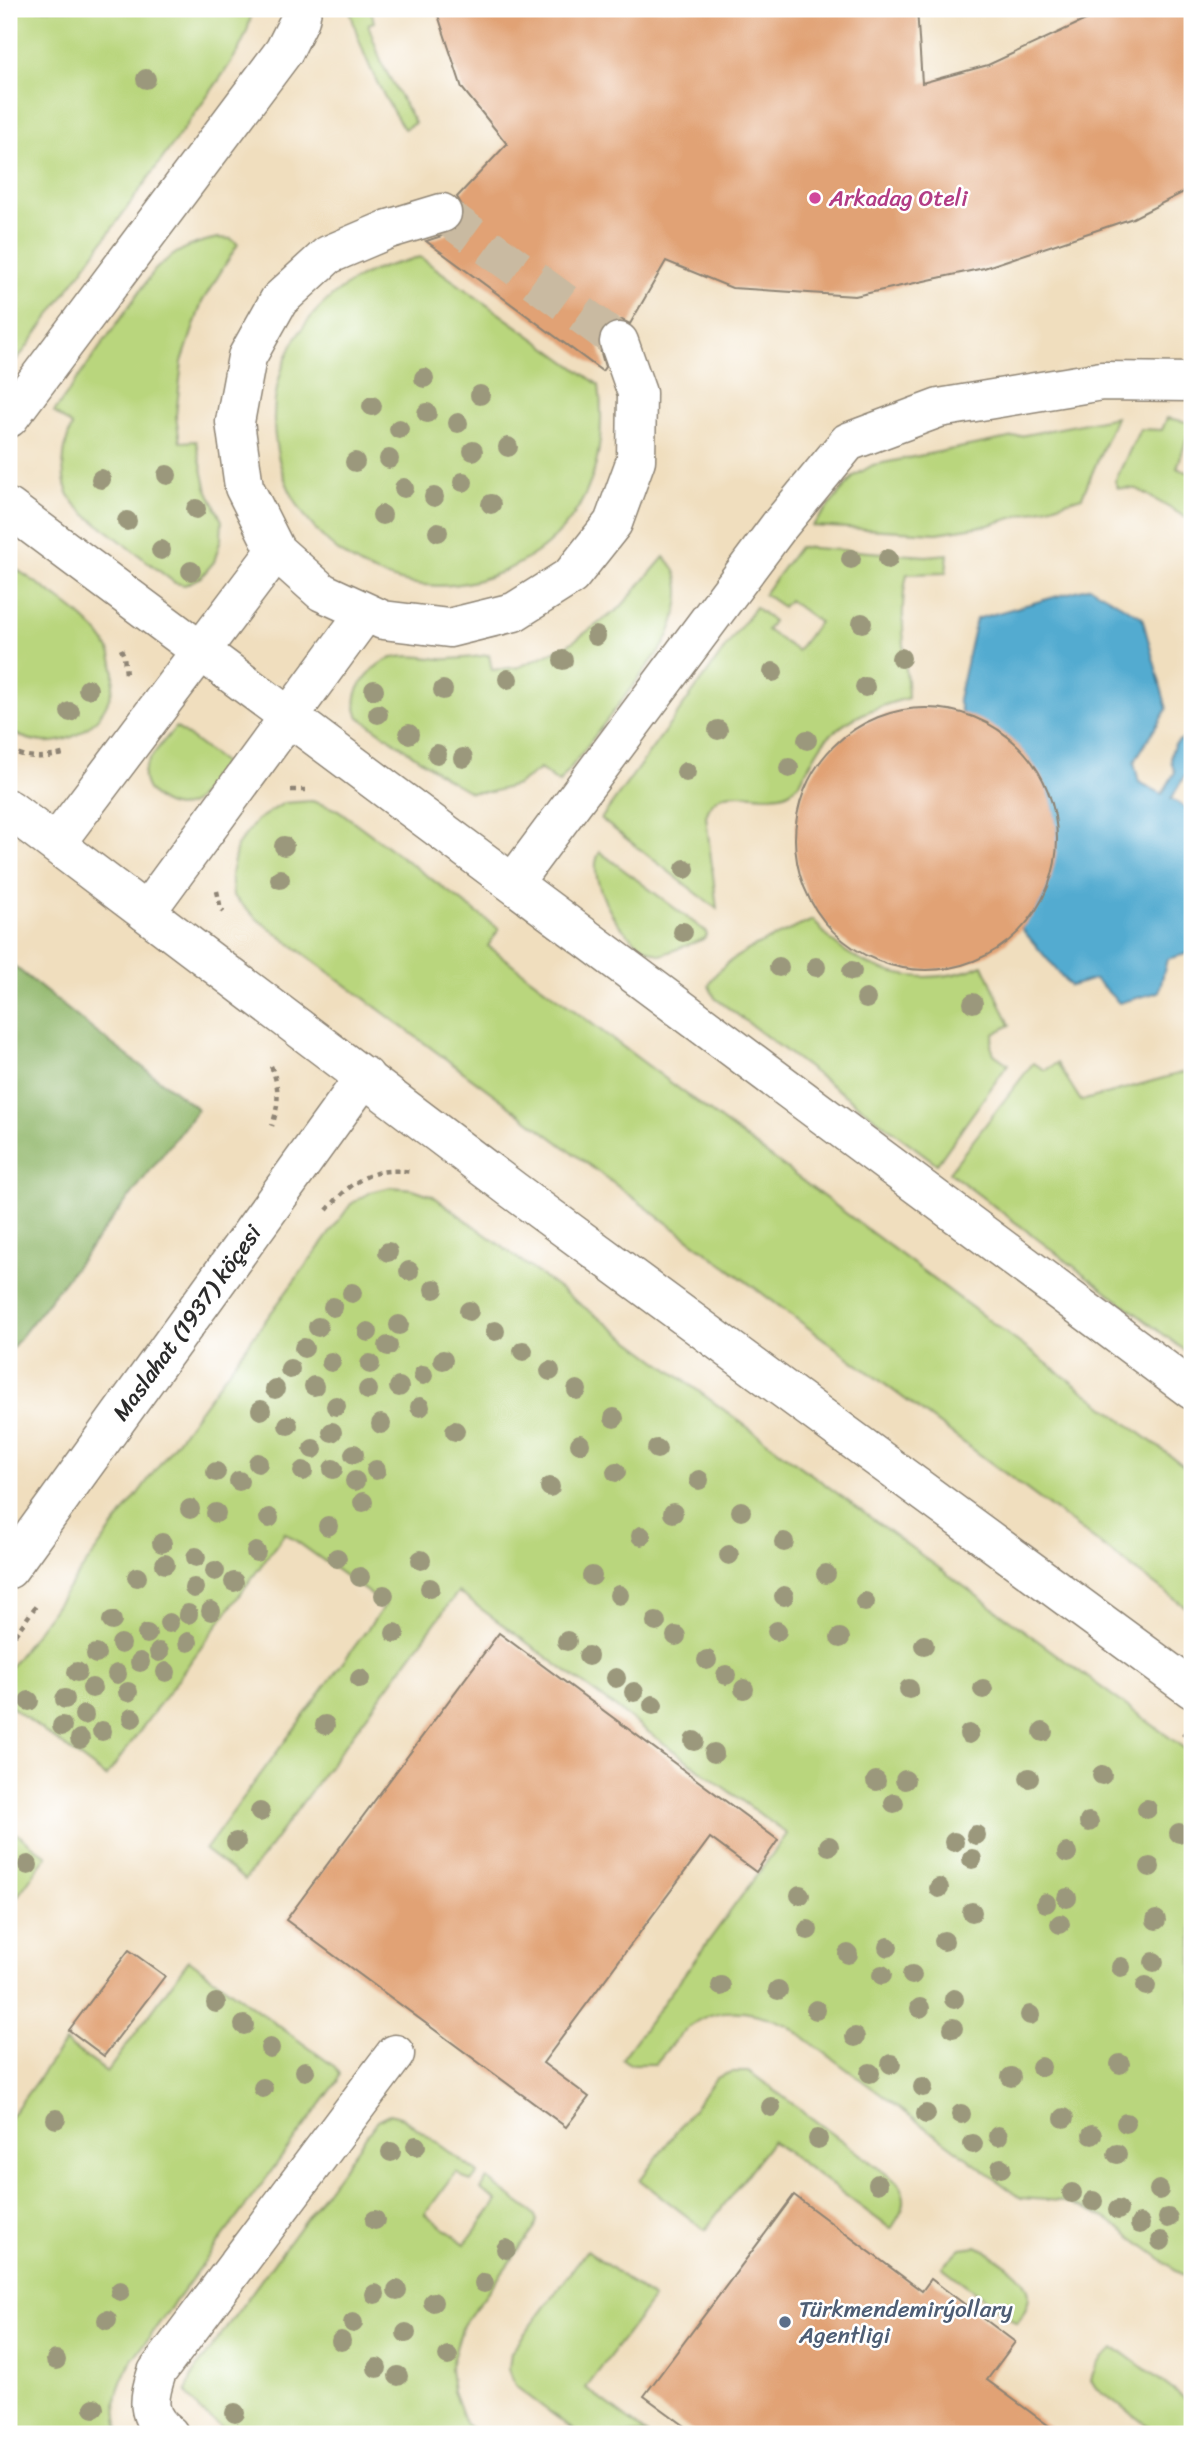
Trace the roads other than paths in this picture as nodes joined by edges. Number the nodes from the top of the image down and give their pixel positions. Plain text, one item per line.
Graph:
1 (302, 9) edge
2 (442, 213) dead end
3 (619, 342) tunnel mouth
4 (1192, 382) edge
5 (9, 418) edge
6 (9, 508) edge
7 (276, 551) junction
8 (365, 613) junction
9 (9, 809) edge
10 (56, 843) junction
11 (513, 883) junction
12 (145, 912) junction
13 (365, 1076) junction
14 (1192, 1390) edge
15 (9, 1569) edge
16 (1192, 1689) edge
17 (395, 2054) dead end
18 (169, 2434) edge

1 - 5 street
2 - 7 street
3 - 8 street
4 - 11 street
6 - 11 street
7 - 8 street
7 - 10 street
8 - 12 street
9 - 10 street
10 - 12 street
11 - 14 street
12 - 13 street
13 - 15 street, Maslahat (1937) köçesi
13 - 16 street
17 - 18 street

